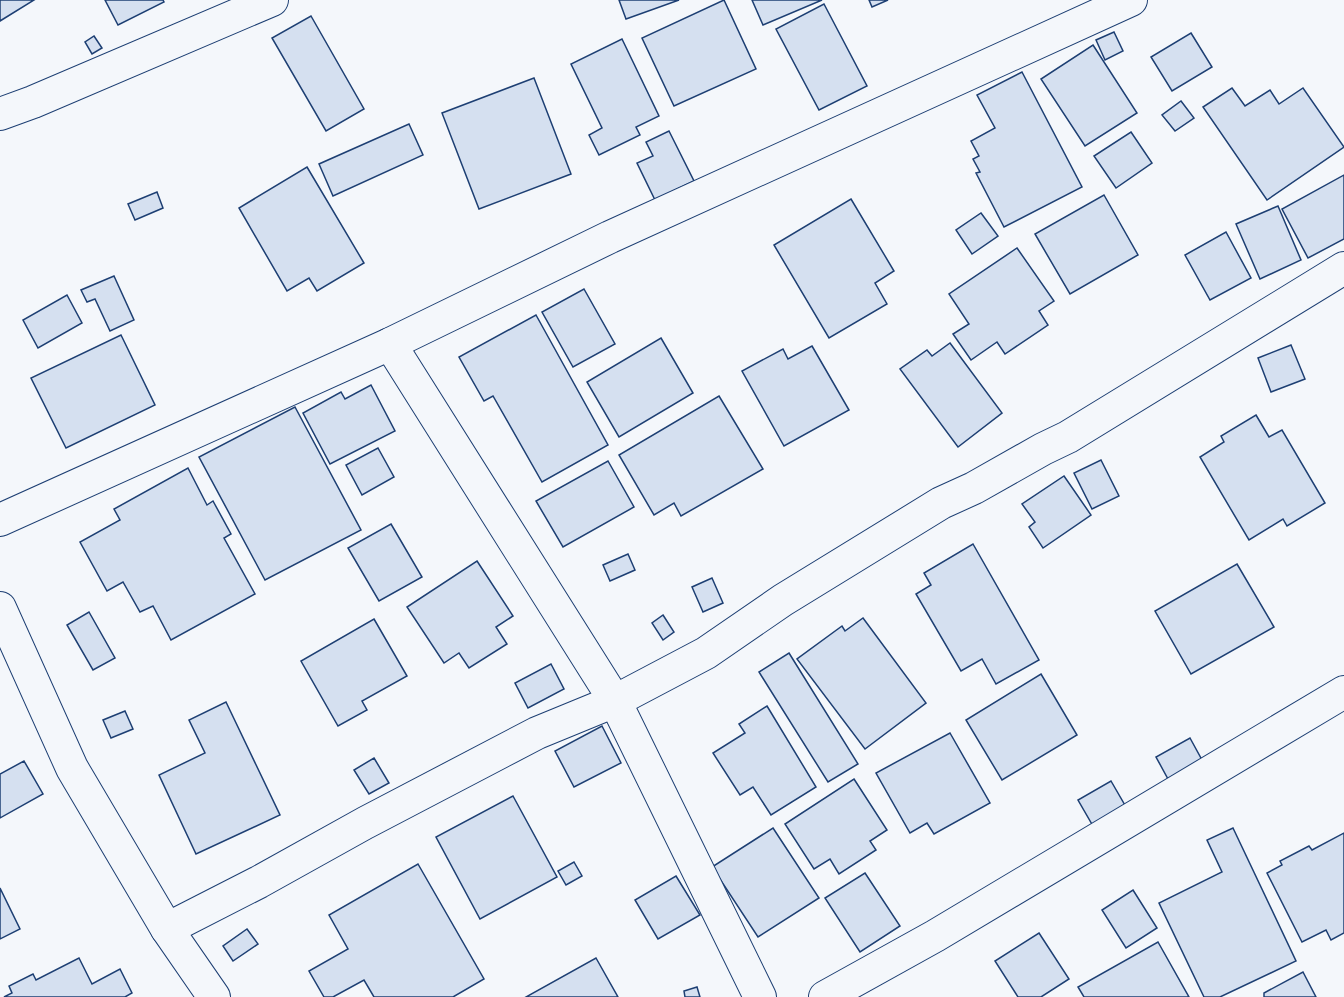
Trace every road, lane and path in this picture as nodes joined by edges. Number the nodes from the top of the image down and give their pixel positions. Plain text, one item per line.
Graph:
1 (272, 0) edge
2 (1131, 0) edge
3 (0, 114) edge
4 (1344, 268) edge
5 (390, 344) junction
6 (0, 520) edge
7 (0, 608) edge
8 (1344, 692) edge
9 (615, 701) junction
10 (166, 929) junction
11 (214, 997) edge
12 (760, 997) edge
13 (825, 997) edge

1 - 3 street
2 - 5 street
4 - 9 street
5 - 6 street
5 - 9 street
7 - 10 street
8 - 13 street
9 - 10 street
9 - 12 street
10 - 11 street

